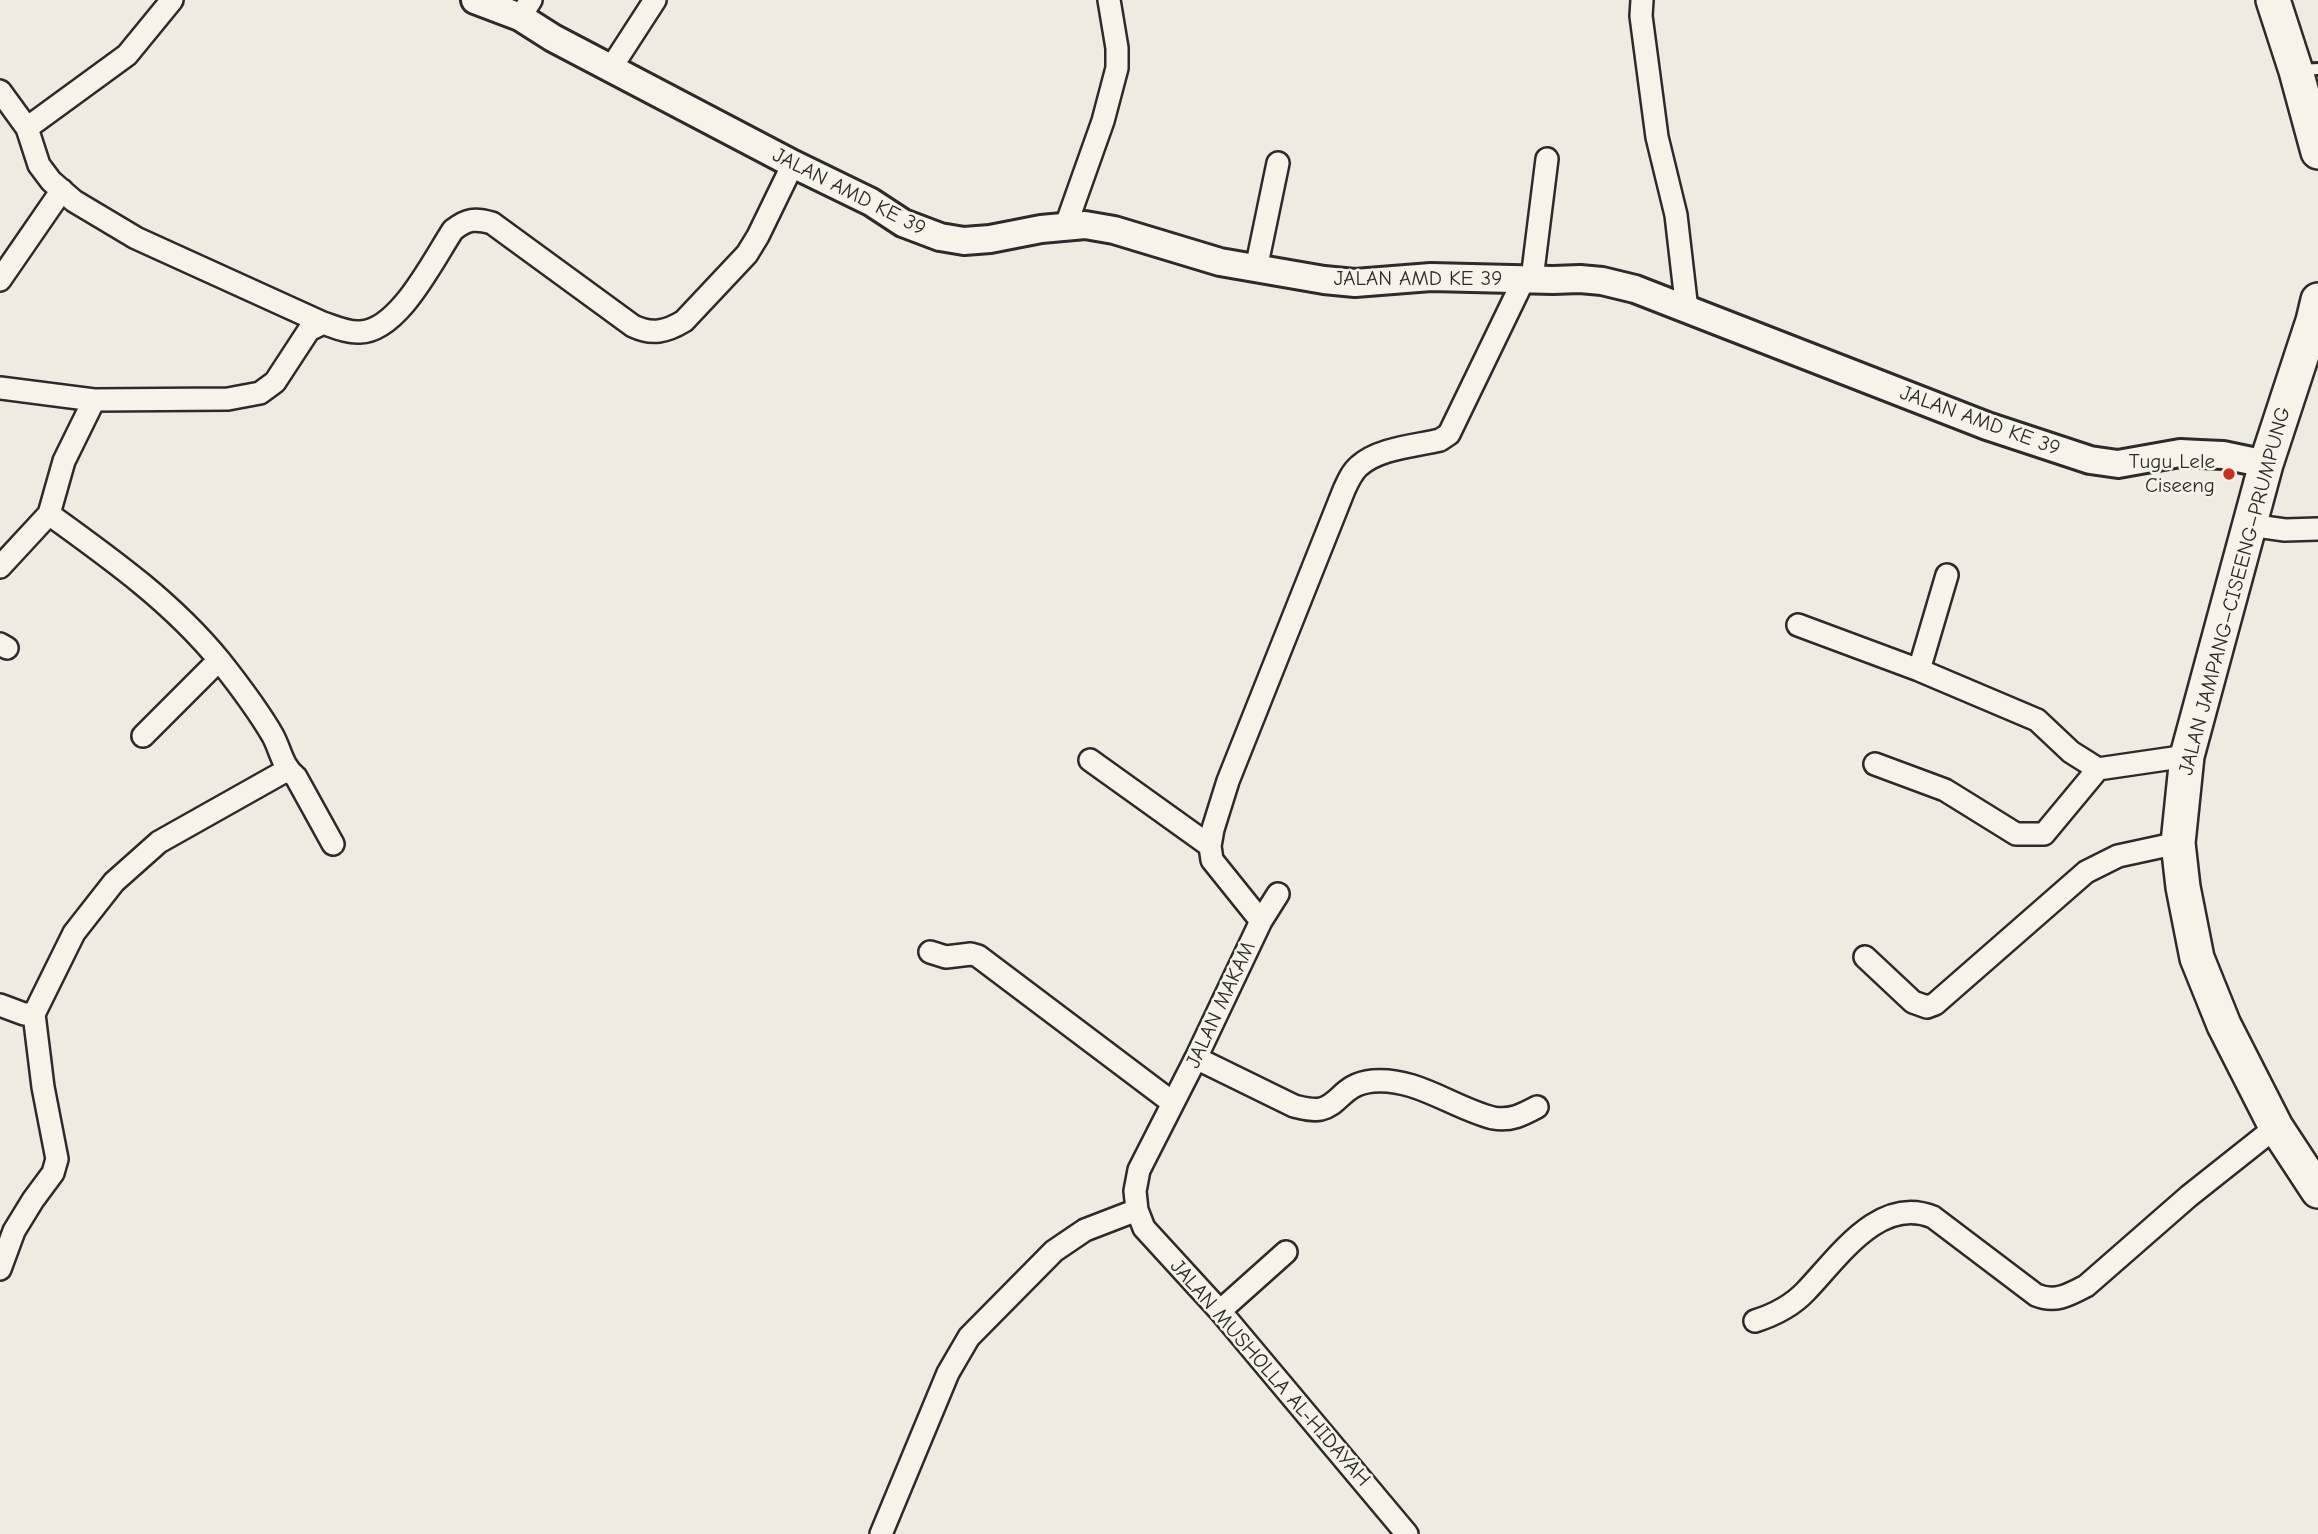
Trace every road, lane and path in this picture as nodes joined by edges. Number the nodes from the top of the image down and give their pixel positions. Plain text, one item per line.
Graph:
1 (172, 0) edge
2 (475, 0) edge
3 (655, 0) edge
4 (1109, 0) edge
5 (1642, 0) edge
6 (2273, 0) edge
7 (525, 8) edge
8 (611, 68) junction
9 (2307, 70) edge
10 (0, 92) edge
11 (27, 128) junction
12 (2318, 152) edge
13 (1547, 159) dead end
14 (1279, 163) dead end
15 (793, 164) junction
16 (62, 190) junction
17 (1065, 228) junction
18 (1256, 269) junction
19 (1528, 279) junction
20 (0, 280) edge
21 (1687, 310) junction
22 (2316, 315) edge
23 (323, 323) junction
24 (0, 388) edge
25 (94, 400) junction
26 (2266, 464) junction
27 (49, 514) junction
28 (2249, 526) junction
29 (2318, 529) edge
30 (0, 567) edge
31 (1947, 575) dead end
32 (1798, 625) dead end
33 (219, 660) junction
34 (1919, 670) junction
35 (143, 736) dead end
36 (2187, 756) junction
37 (1090, 760) dead end
38 (1875, 764) dead end
39 (2098, 769) junction
40 (287, 770) junction
41 (2178, 843) junction
42 (333, 844) dead end
43 (1210, 846) junction
44 (1278, 894) dead end
45 (1261, 921) junction
46 (930, 952) dead end
47 (1865, 957) dead end
48 (0, 1005) edge
49 (34, 1014) junction
50 (1196, 1058) junction
51 (1173, 1103) junction
52 (1537, 1107) dead end
53 (2276, 1127) junction
54 (2318, 1191) edge
55 (1136, 1210) junction
56 (1286, 1252) dead end
57 (0, 1269) edge
58 (1220, 1311) junction
59 (1755, 1321) dead end
60 (881, 1534) edge
61 (1407, 1534) edge

1 - 11 street
2 - 7 street, JALAN AMD KE 39
3 - 8 street
4 - 17 street
5 - 21 street
6 - 9 main road
7 - 8 street, JALAN AMD KE 39
8 - 15 street, JALAN AMD KE 39
9 - 12 main road
10 - 11 street
11 - 16 street
13 - 19 street
14 - 18 street
15 - 17 street, JALAN AMD KE 39
15 - 23 street
16 - 20 street
16 - 23 street
17 - 18 street, JALAN AMD KE 39
18 - 19 street, JALAN AMD KE 39
19 - 21 street, JALAN AMD KE 39
19 - 43 street
21 - 26 street, JALAN AMD KE 39
22 - 26 main road, JALAN JAMPANG–CISEENG–PRUMPUNG
23 - 25 street
24 - 25 street
25 - 27 street
26 - 28 main road, JALAN JAMPANG–CISEENG–PRUMPUNG
27 - 30 street
27 - 33 street
28 - 29 street
28 - 36 main road, JALAN JAMPANG–CISEENG–PRUMPUNG
31 - 34 street
32 - 34 street
33 - 35 street
33 - 40 street
34 - 39 street
36 - 39 street
36 - 41 main road, JALAN JAMPANG–CISEENG–PRUMPUNG
37 - 43 street
38 - 39 street
40 - 42 street
40 - 49 street
41 - 47 street
41 - 53 main road, JALAN JAMPANG–CISEENG–PRUMPUNG
43 - 45 street, JALAN MAKAM
44 - 45 street
45 - 50 street, JALAN MAKAM
46 - 51 street
48 - 49 street
49 - 57 street
50 - 51 street, JALAN MAKAM
50 - 52 street
51 - 55 street, JALAN MAKAM
53 - 54 main road, JALAN JAMPANG–CISEENG–PRUMPUNG
53 - 59 street
55 - 58 street, JALAN MUSHOLLA AL-HIDAYAH
55 - 60 street
56 - 58 street
58 - 61 street, JALAN MUSHOLLA AL-HIDAYAH

